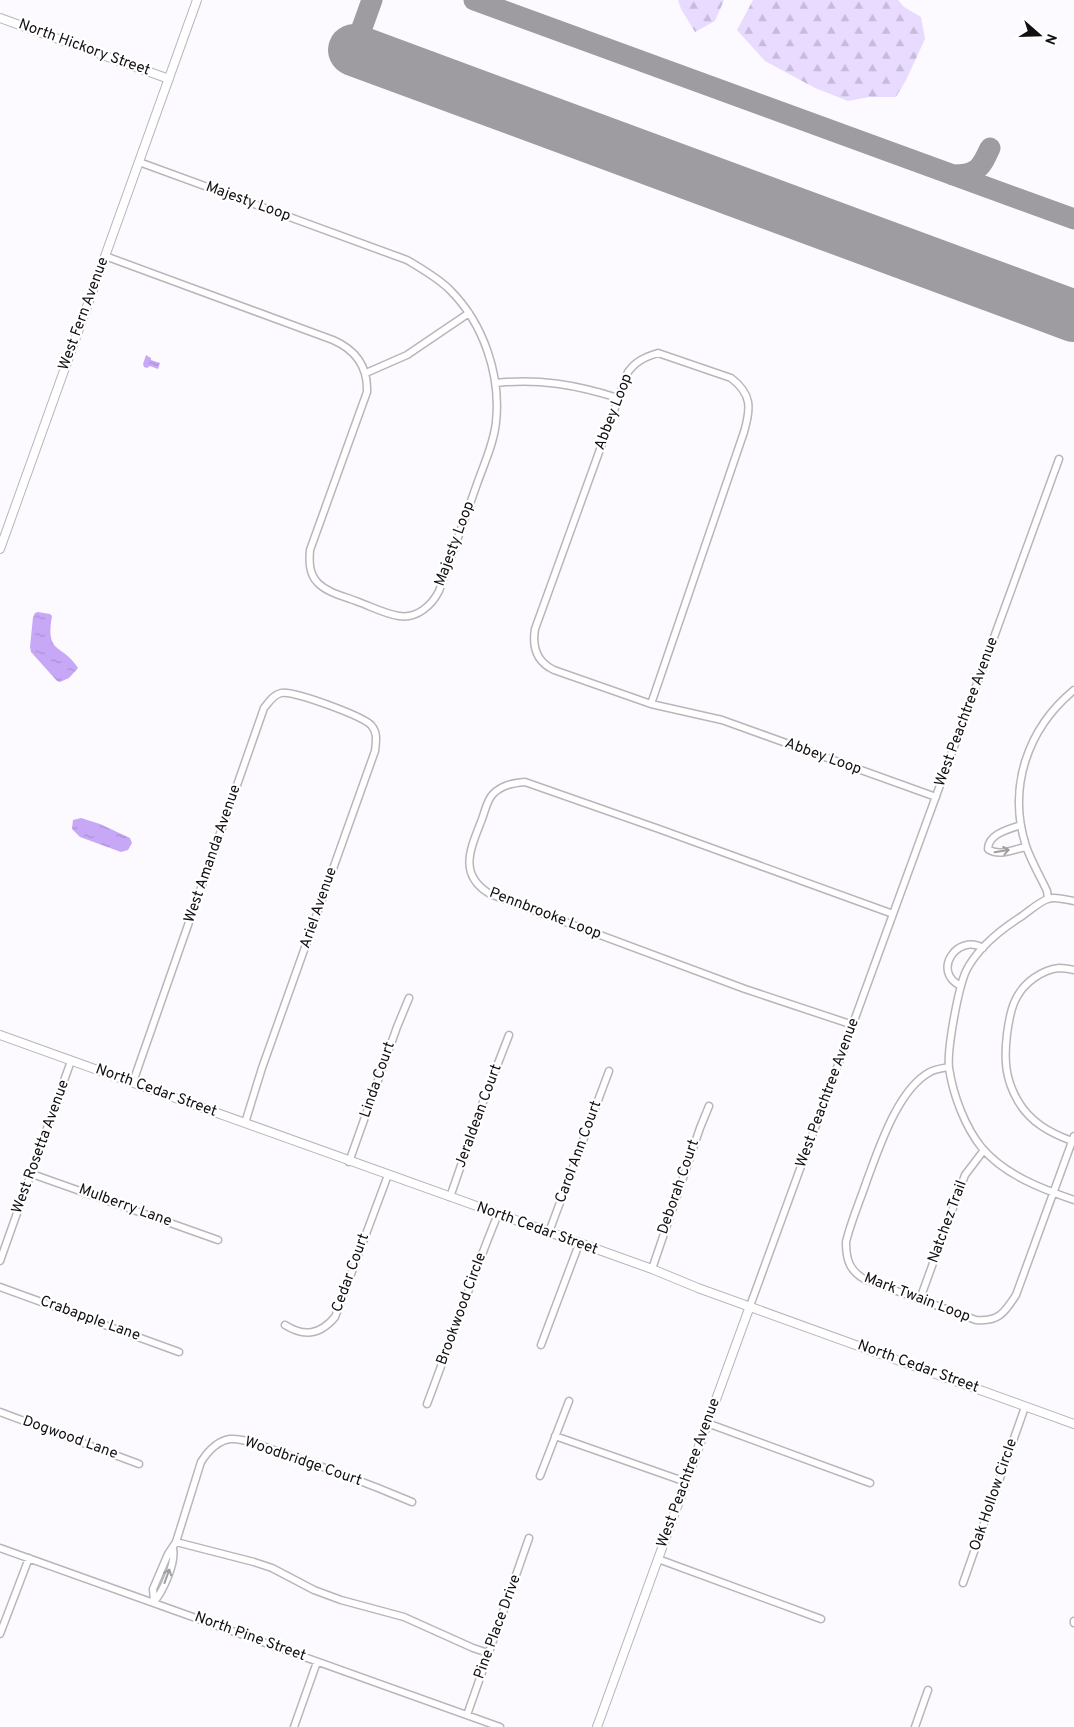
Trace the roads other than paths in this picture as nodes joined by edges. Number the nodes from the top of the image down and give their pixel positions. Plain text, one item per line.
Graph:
1 (196, 0) edge
2 (0, 18) edge
3 (168, 79) junction
4 (139, 162) junction
5 (105, 256) junction
6 (469, 313) junction
7 (366, 373) junction
8 (496, 383) junction
9 (618, 398) junction
10 (1059, 459) dead end
11 (0, 549) edge
12 (1074, 690) edge
13 (651, 704) junction
14 (341, 710) joint
15 (936, 797) junction
16 (1021, 825) junction
17 (1026, 847) junction
18 (1048, 899) junction
19 (1074, 901) edge
20 (893, 914) junction
21 (983, 948) junction
22 (1074, 970) edge
23 (961, 986) junction
24 (409, 998) dead end
25 (853, 1025) junction
26 (0, 1035) edge
27 (509, 1035) dead end
28 (71, 1061) junction
29 (949, 1067) junction
30 (609, 1071) dead end
31 (133, 1082) junction
32 (709, 1106) dead end
33 (245, 1123) junction
34 (1073, 1138) edge
35 (984, 1150) junction
36 (350, 1162) junction
37 (32, 1174) junction
38 (388, 1175) junction
39 (1053, 1193) junction
40 (450, 1197) junction
41 (1074, 1200) edge
42 (498, 1214) junction
43 (549, 1232) junction
44 (218, 1240) dead end
45 (579, 1244) junction
46 (0, 1261) edge
47 (652, 1269) junction
48 (0, 1287) edge
49 (920, 1299) junction
50 (750, 1306) junction
51 (285, 1325) dead end
52 (541, 1346) dead end
53 (178, 1352) dead end
54 (568, 1401) dead end
55 (427, 1404) dead end
56 (1026, 1407) junction
57 (0, 1412) edge
58 (707, 1423) junction
59 (1074, 1424) edge
60 (555, 1436) junction
61 (139, 1464) dead end
62 (540, 1476) dead end
63 (686, 1482) junction
64 (870, 1483) dead end
65 (412, 1502) dead end
66 (529, 1538) dead end
67 (176, 1542) junction
68 (0, 1548) edge
69 (29, 1558) junction
70 (658, 1559) junction
71 (963, 1584) dead end
72 (154, 1602) junction
73 (821, 1619) dead end
74 (0, 1634) edge
75 (488, 1653) junction
76 (317, 1662) junction
77 (928, 1690) dead end
78 (467, 1715) junction
79 (294, 1727) edge
80 (500, 1727) edge
81 (597, 1727) edge
82 (915, 1727) edge

1 - 3 street, West Fern Avenue
2 - 3 street, North Hickory Street
3 - 4 street, West Fern Avenue
4 - 5 street, West Fern Avenue
4 - 6 street, Majesty Loop
5 - 7 street
5 - 11 street, West Fern Avenue
6 - 7 street
6 - 8 street, Majesty Loop
7 - 8 street, Majesty Loop
8 - 9 street
9 - 13 street, Abbey Loop
9 - 13 street, Abbey Loop
10 - 15 street, West Peachtree Avenue
12 - 16 street
13 - 15 street, Abbey Loop
14 - 31 street, West Amanda Avenue
14 - 33 street, Ariel Avenue
15 - 20 street, West Peachtree Avenue
16 - 17 street
16 -> 17 street
17 - 18 street
18 - 19 street
18 - 21 street
20 - 25 street, West Peachtree Avenue
20 - 25 street, Pennbrooke Loop
21 - 23 street
21 - 23 street
22 - 34 street
23 - 29 street
24 - 36 street, Linda Court
25 - 50 street, West Peachtree Avenue
26 - 28 street, North Cedar Street
27 - 40 street, Jeraldean Court
28 - 31 street, North Cedar Street
28 - 37 street, West Rosetta Avenue
29 - 35 street
29 - 49 street, Mark Twain Loop
30 - 43 street, Carol Ann Court
31 - 33 street, North Cedar Street
32 - 47 street, Deborah Court
33 - 36 street, North Cedar Street
34 - 39 street, Mark Twain Loop
35 - 39 street
35 - 49 street, Natchez Trail
36 - 38 street, North Cedar Street
37 - 44 street, Mulberry Lane
37 - 46 street, West Rosetta Avenue
38 - 40 street, North Cedar Street
38 - 51 street, Cedar Court
39 - 41 street
39 - 49 street, Mark Twain Loop
40 - 42 street, North Cedar Street
42 - 43 street, North Cedar Street
42 - 55 street, Brookwood Circle
43 - 45 street, North Cedar Street
45 - 47 street, North Cedar Street
45 - 52 street
47 - 50 street, North Cedar Street
48 - 53 street, Crabapple Lane
50 - 56 street, North Cedar Street
50 - 58 street, West Peachtree Avenue
54 - 60 street
56 - 59 street, North Cedar Street
56 - 71 street, Oak Hollow Circle
57 - 61 street, Dogwood Lane
58 - 63 street, West Peachtree Avenue
58 - 64 street
60 - 62 street
60 - 63 street
63 - 70 street, West Peachtree Avenue
65 - 67 street, Woodbridge Court
66 - 75 street, Pine Place Drive
67 - 72 street, Woodbridge Court
67 - 75 street
68 - 69 street, North Pine Street
69 - 72 street, North Pine Street
69 - 74 street
70 - 73 street
70 - 81 street, West Peachtree Avenue
72 - 76 street, North Pine Street
75 - 78 street, Pine Place Drive
76 - 78 street, North Pine Street
76 - 79 street
77 - 82 street
78 - 80 street, North Pine Street

